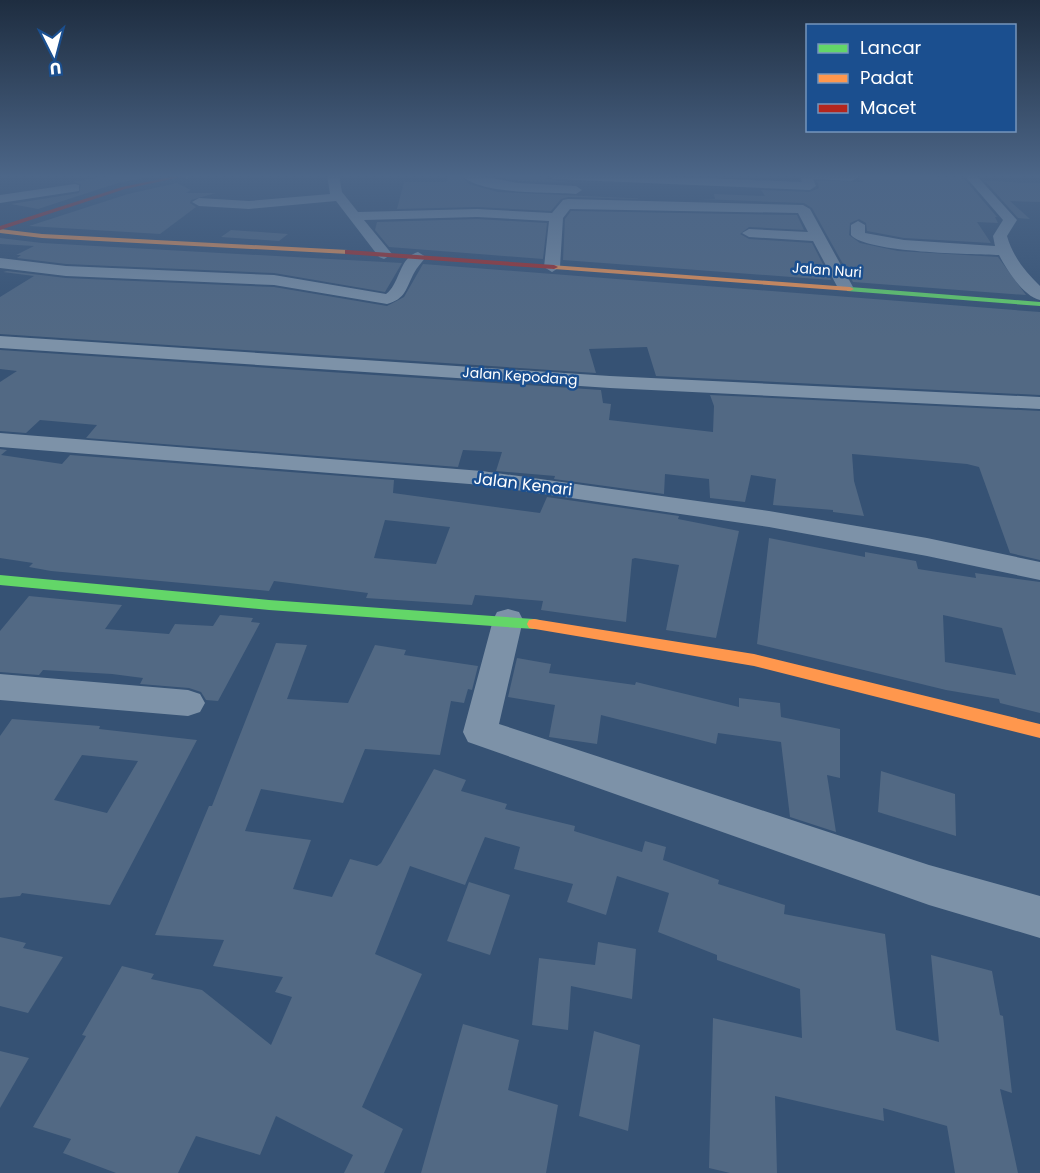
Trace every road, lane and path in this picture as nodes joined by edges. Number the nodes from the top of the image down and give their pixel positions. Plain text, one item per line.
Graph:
1 (0, 230) edge
2 (365, 230) edge
3 (555, 230) edge
4 (814, 230) edge
5 (858, 230) edge
6 (1004, 230) edge
7 (749, 233) dead end
8 (818, 237) junction
9 (1002, 251) junction
10 (384, 254) junction
11 (418, 256) junction
12 (0, 263) edge
13 (552, 267) junction
14 (845, 287) junction
15 (1040, 295) edge
16 (1040, 304) edge
17 (0, 342) edge
18 (1040, 403) edge
19 (0, 440) edge
20 (1040, 571) edge
21 (0, 580) edge
22 (508, 621) junction
23 (0, 687) edge
24 (188, 703) dead end
25 (1040, 730) edge
26 (1040, 917) edge

1 - 10 street, Jalan Nuri
2 - 10 street
3 - 13 street
4 - 8 street
5 - 9 street
6 - 9 street
7 - 8 street
8 - 14 street
9 - 15 street
10 - 11 street, Jalan Nuri
11 - 12 street
11 - 13 street, Jalan Nuri
13 - 14 street, Jalan Nuri
14 - 16 street, Jalan Nuri
17 - 18 street, Jalan Kepodang
19 - 20 street, Jalan Kenari
21 - 22 street
22 - 25 street
22 - 26 street
23 - 24 street

